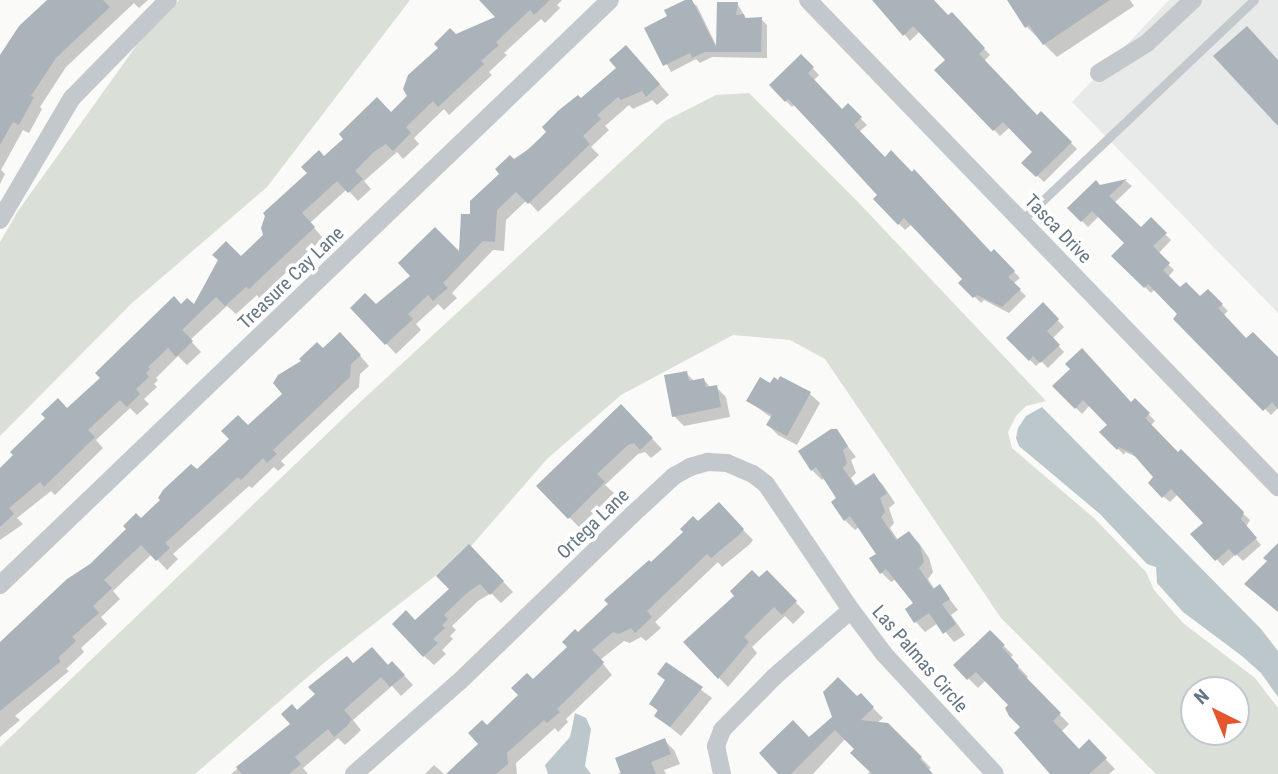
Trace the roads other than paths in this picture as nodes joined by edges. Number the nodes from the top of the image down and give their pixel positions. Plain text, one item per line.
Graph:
1 (168, 0) edge
2 (610, 0) edge
3 (808, 0) edge
4 (1193, 0) edge
5 (1254, 0) edge
6 (1099, 73) dead end
7 (0, 220) edge
8 (1021, 221) junction
9 (1278, 486) edge
10 (0, 585) edge
11 (851, 610) junction
12 (354, 774) edge
13 (722, 774) edge
14 (995, 774) edge

1 - 7 street
2 - 10 street, Treasure Cay Lane
3 - 8 street, Tasca Drive
4 - 6 street
5 - 8 lane
8 - 9 street, Tasca Drive
11 - 12 street, Ortega Lane
11 - 13 street, Las Palmas Circle
11 - 14 street, Las Palmas Circle

